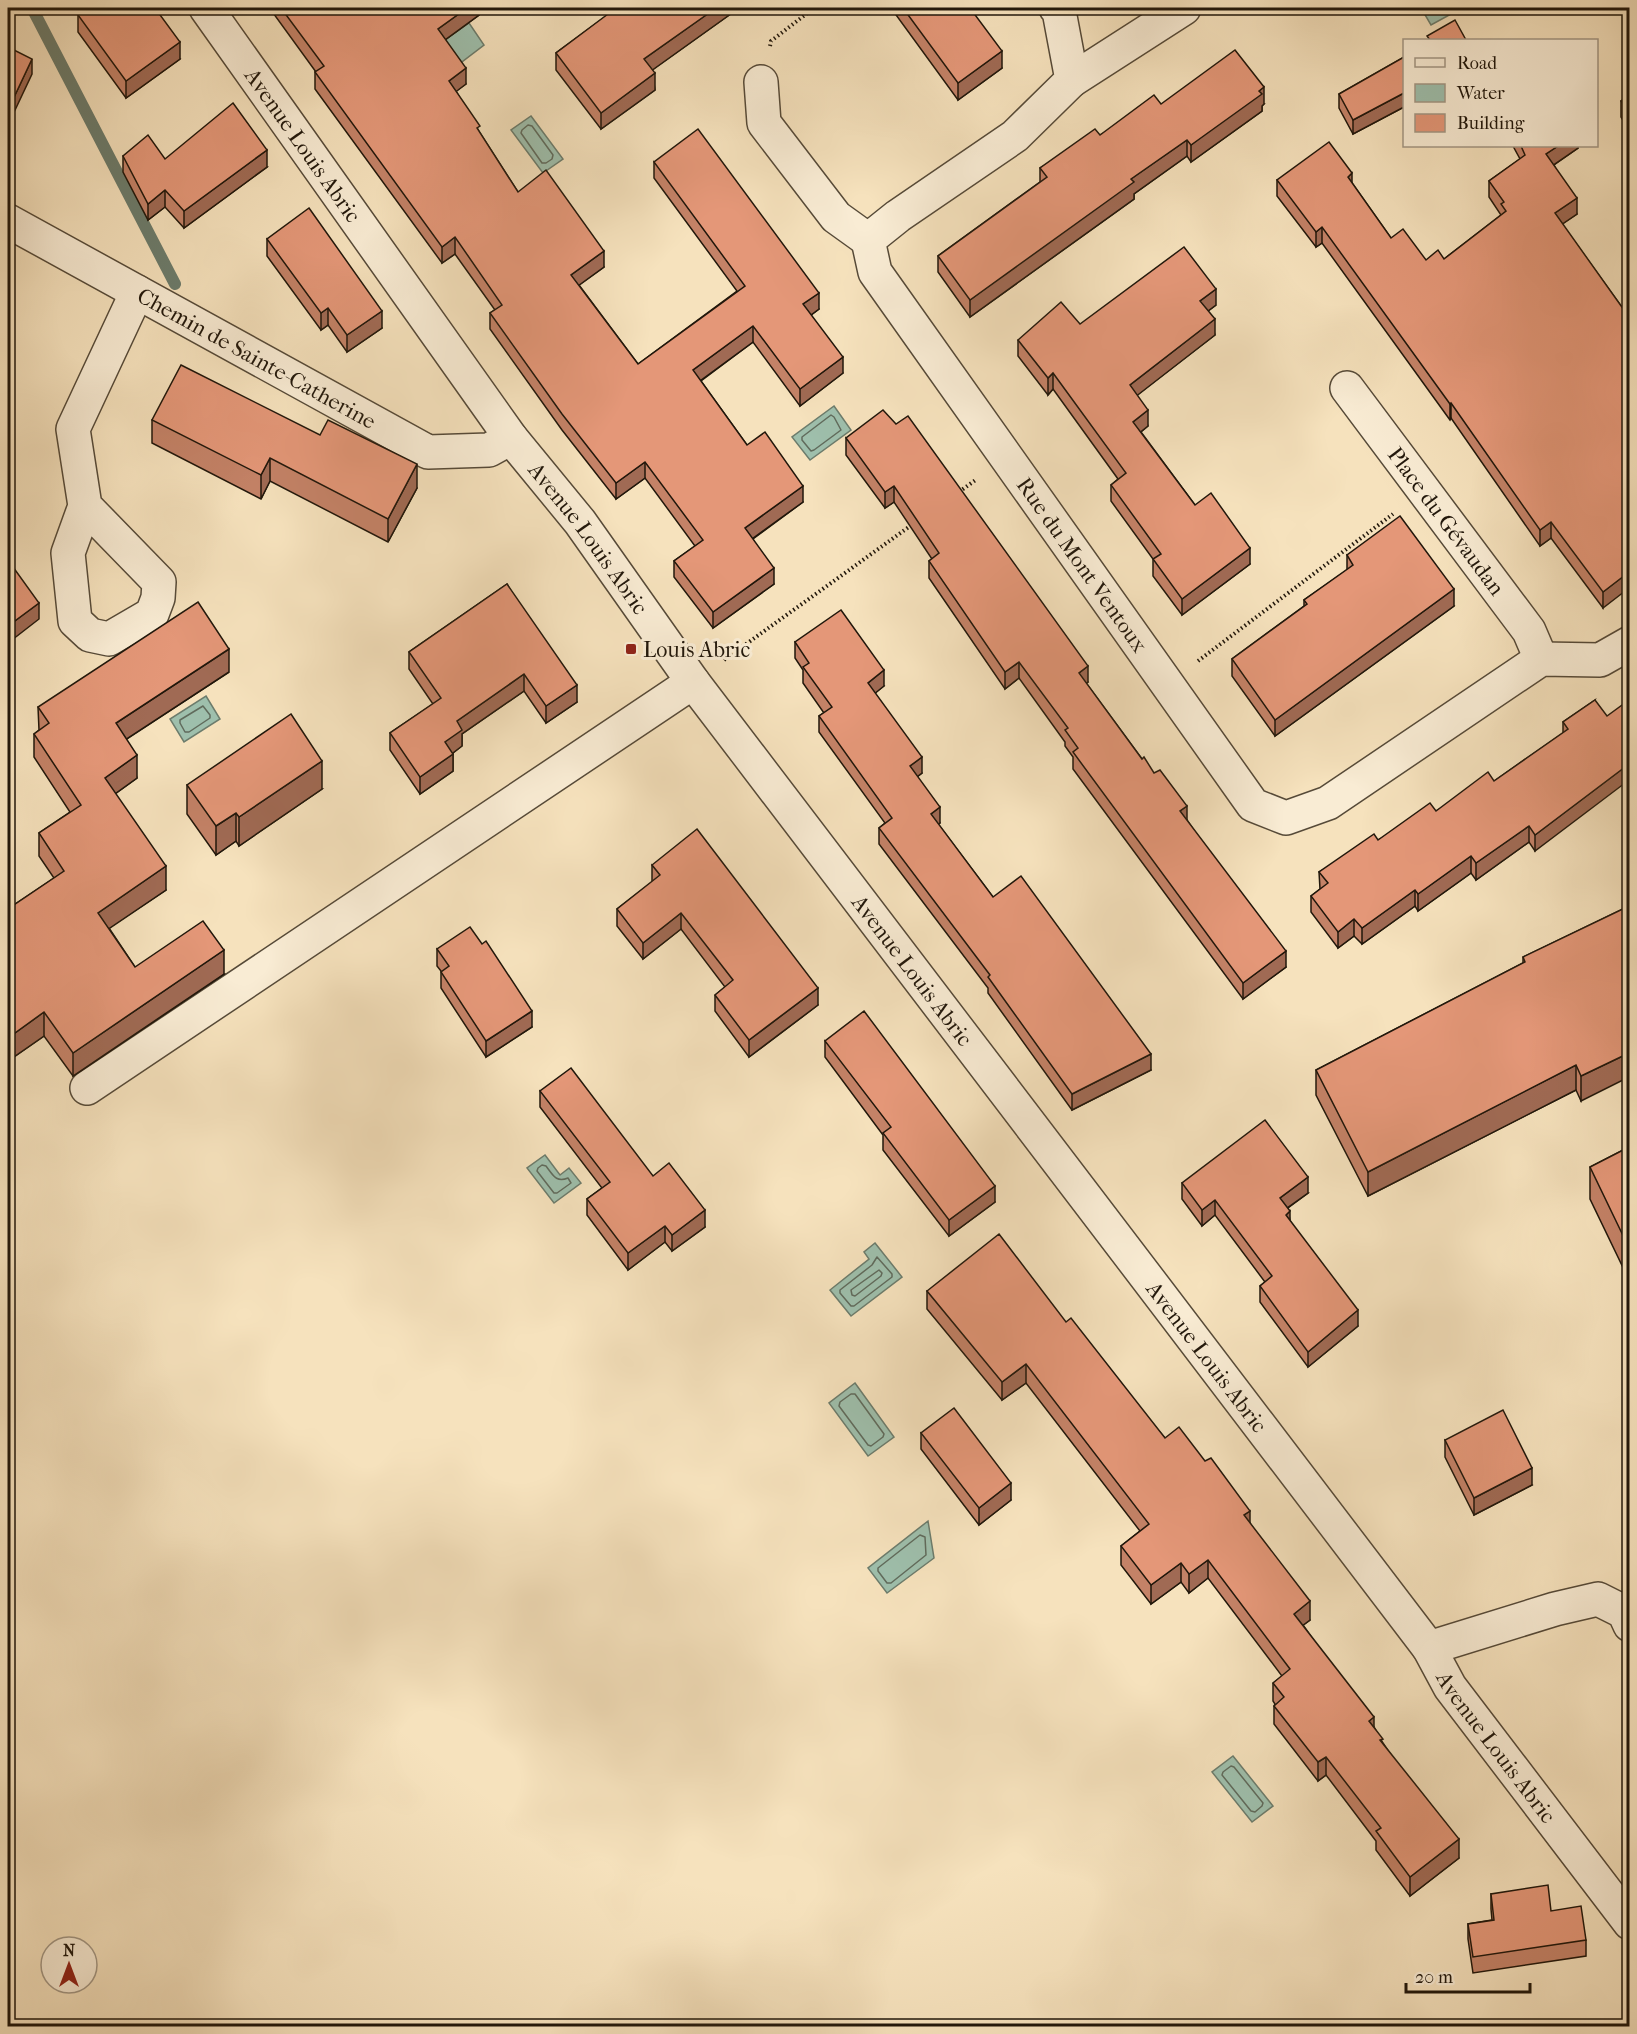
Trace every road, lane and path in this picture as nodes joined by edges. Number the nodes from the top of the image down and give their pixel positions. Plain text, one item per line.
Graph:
1 (206, 8) edge
2 (814, 8) edge
3 (1056, 8) edge
4 (1184, 8) edge
5 (1072, 80) junction
6 (761, 82) joint
7 (8, 221) edge
8 (868, 240) junction
9 (137, 292) junction
10 (1347, 388) dead end
11 (511, 438) junction
12 (1007, 458) junction
13 (1422, 492) junction
14 (950, 498) edge
15 (85, 506) dead end
16 (921, 519) edge
17 (1629, 643) edge
18 (1541, 659) junction
19 (693, 682) junction
20 (1168, 683) junction
21 (87, 1089) dead end
22 (1629, 1625) edge
23 (1429, 1648) junction
24 (1629, 1923) edge

1 - 11 street, Avenue Louis Abric
2 - 6 path
3 - 5 street
4 - 5 street
5 - 8 street
6 - 8 street
7 - 9 street, Chemin de Sainte-Catherine
8 - 12 street, Rue du Mont Ventoux
9 - 11 street, Chemin de Sainte-Catherine
9 - 15 street
10 - 13 street, Place du Gévaudan
11 - 19 street, Avenue Louis Abric
12 - 14 path
12 - 20 street, Rue du Mont Ventoux
13 - 18 street, Place du Gévaudan
13 - 20 path
16 - 19 path
17 - 18 street
18 - 20 street, Rue du Mont Ventoux
19 - 21 street
19 - 23 street, Avenue Louis Abric
22 - 23 street
23 - 24 street, Avenue Louis Abric

